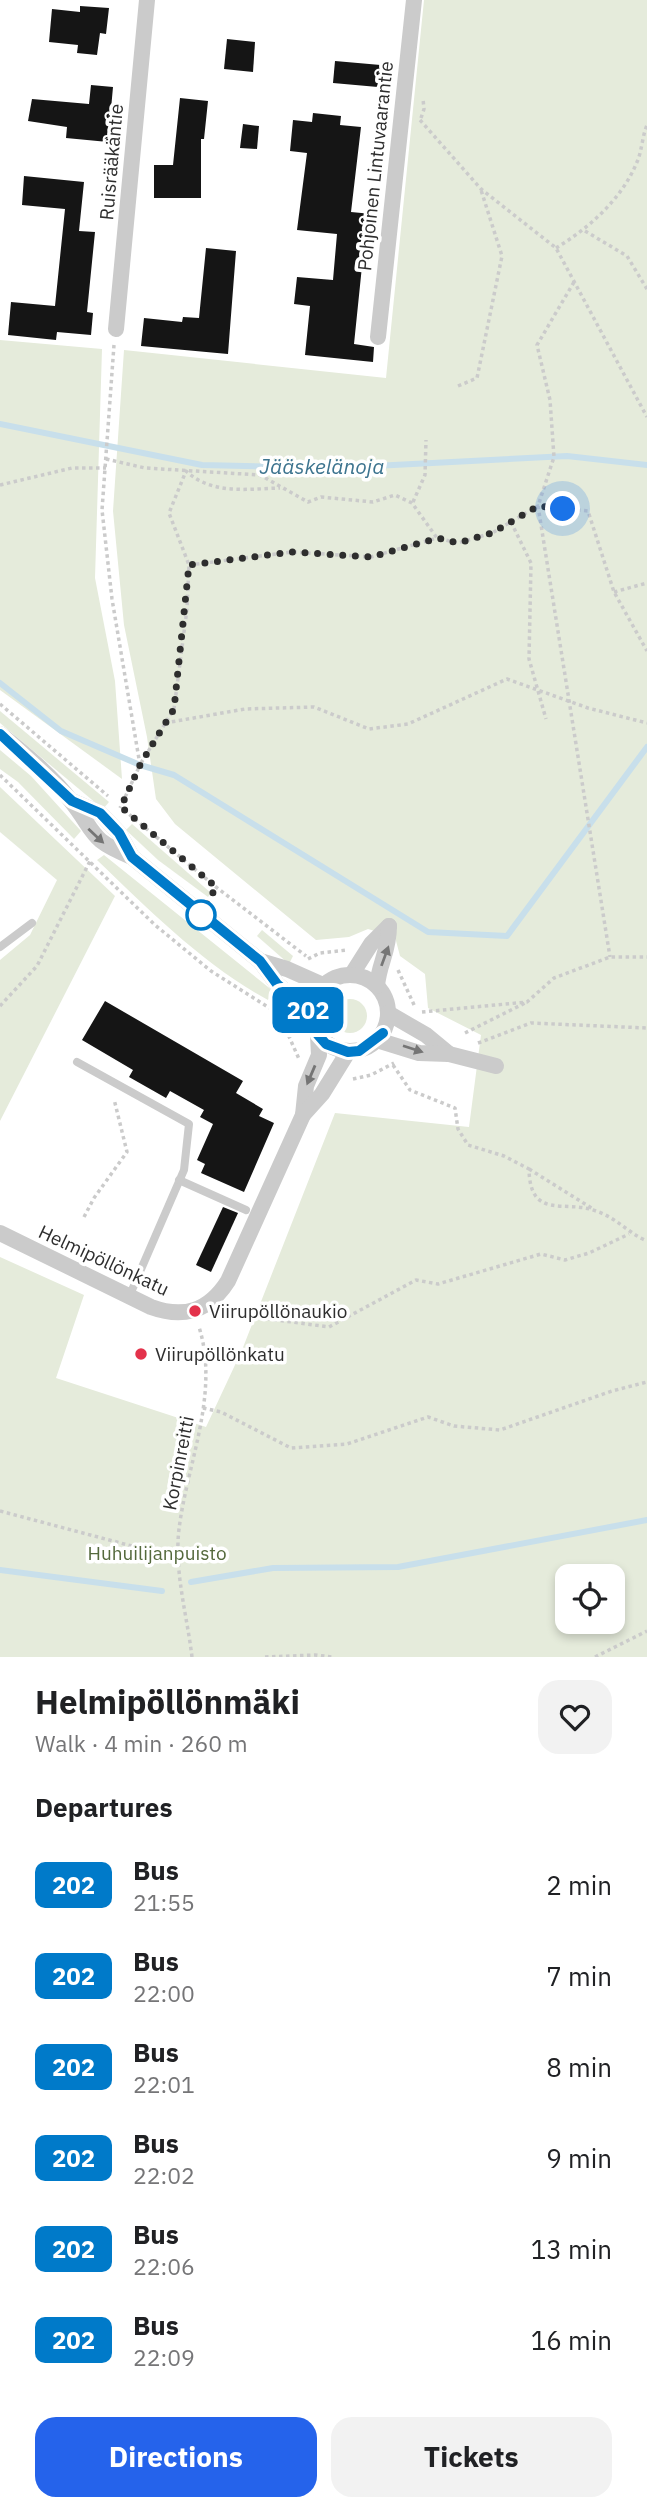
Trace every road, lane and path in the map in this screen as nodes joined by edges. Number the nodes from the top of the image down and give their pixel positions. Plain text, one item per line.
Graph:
1 (147, 0) edge
2 (414, 0) edge
3 (420, 120) dead end
4 (647, 125) edge
5 (481, 189) junction
6 (585, 231) junction
7 (556, 248) junction
8 (575, 282) junction
9 (647, 289) edge
10 (116, 329) joint
11 (378, 337) dead end
12 (458, 386) dead end
13 (647, 417) edge
14 (426, 440) dead end
15 (106, 458) junction
16 (106, 468) junction
17 (186, 471) junction
18 (0, 485) edge
19 (280, 488) junction
20 (412, 503) junction
21 (538, 506) junction
22 (511, 522) junction
23 (438, 538) junction
24 (189, 565) junction
25 (647, 583) edge
26 (614, 592) junction
27 (647, 651) edge
28 (538, 688) junction
29 (569, 700) junction
30 (0, 704) edge
31 (546, 719) dead end
32 (165, 723) junction
33 (647, 723) edge
34 (0, 734) edge
35 (140, 765) junction
36 (0, 775) edge
37 (121, 807) junction
38 (90, 861) junction
39 (32, 923) dead end
40 (0, 947) edge
41 (345, 950) dead end
42 (610, 957) junction
43 (647, 957) edge
44 (260, 961) junction
45 (395, 965) dead end
46 (352, 974) junction
47 (323, 985) junction
48 (377, 986) junction
49 (527, 1002) junction
50 (0, 1006) edge
51 (311, 1013) junction
52 (388, 1013) junction
53 (647, 1028) edge
54 (466, 1033) dead end
55 (318, 1035) junction
56 (377, 1040) junction
57 (348, 1052) junction
58 (449, 1054) junction
59 (77, 1062) dead end
60 (301, 1062) dead end
61 (496, 1066) dead end
62 (109, 1080) junction
63 (344, 1082) dead end
64 (303, 1115) junction
65 (529, 1169) junction
66 (180, 1180) junction
67 (593, 1209) junction
68 (246, 1210) dead end
69 (84, 1217) dead end
70 (0, 1233) edge
71 (629, 1234) junction
72 (647, 1241) edge
73 (129, 1297) junction
74 (220, 1313) dead end
75 (196, 1320) junction
76 (647, 1381) edge
77 (203, 1408) junction
78 (0, 1511) edge
79 (177, 1559) junction
80 (647, 1631) edge
81 (192, 1657) edge
82 (265, 1657) edge
83 (332, 1657) edge
84 (595, 1657) edge

1 - 10 street, Ruisrääkäntie
2 - 11 street, Pohjoinen Lintuvaarantie
3 - 5 path
4 - 6 path
5 - 7 path
5 - 12 path
6 - 7 path
6 - 9 path
7 - 8 path
8 - 13 path
8 - 21 path
10 - 15 path
14 - 20 path
15 - 16 path
15 - 17 path
16 - 18 path
16 - 35 path
17 - 19 path
17 - 19 path
17 - 24 path
19 - 20 path
20 - 23 path
21 - 22 path
21 - 26 path
21 - 29 path
22 - 23 path
22 - 28 path
23 - 24 path
24 - 32 path
25 - 26 path
26 - 27 path
28 - 29 path
28 - 31 path
28 - 32 path
29 - 33 path
29 - 42 path
30 - 37 path
32 - 35 path
34 - 44 street
35 - 37 path
36 - 38 path
37 - 41 path
38 - 50 path
38 - 60 path
39 - 40 lane
42 - 43 path
42 - 49 path
44 - 47 street
44 - 51 street
45 - 49 path
46 - 47 street
46 - 48 street
48 -> 46 street
47 - 51 street
48 - 52 street
49 - 54 path
51 - 55 street
52 - 56 street
52 - 58 street
53 - 58 path
55 - 57 street
55 -> 64 street
56 - 57 street
56 -> 58 street
57 - 64 street
58 - 61 street
59 - 62 lane
62 - 66 lane
62 - 69 path
63 - 65 path
64 - 75 street
65 - 67 path
65 - 67 path
66 - 68 lane
66 - 73 lane
67 - 71 path
70 - 73 street, Helmipöllönkatu
71 - 72 path
71 - 74 path
73 - 75 street, Helmipöllönkatu
75 - 77 path, Korpinreitti
76 - 77 path
77 - 79 path, Korpinreitti
78 - 79 path
79 - 81 path, Korpinreitti
80 - 84 path
82 - 83 path

